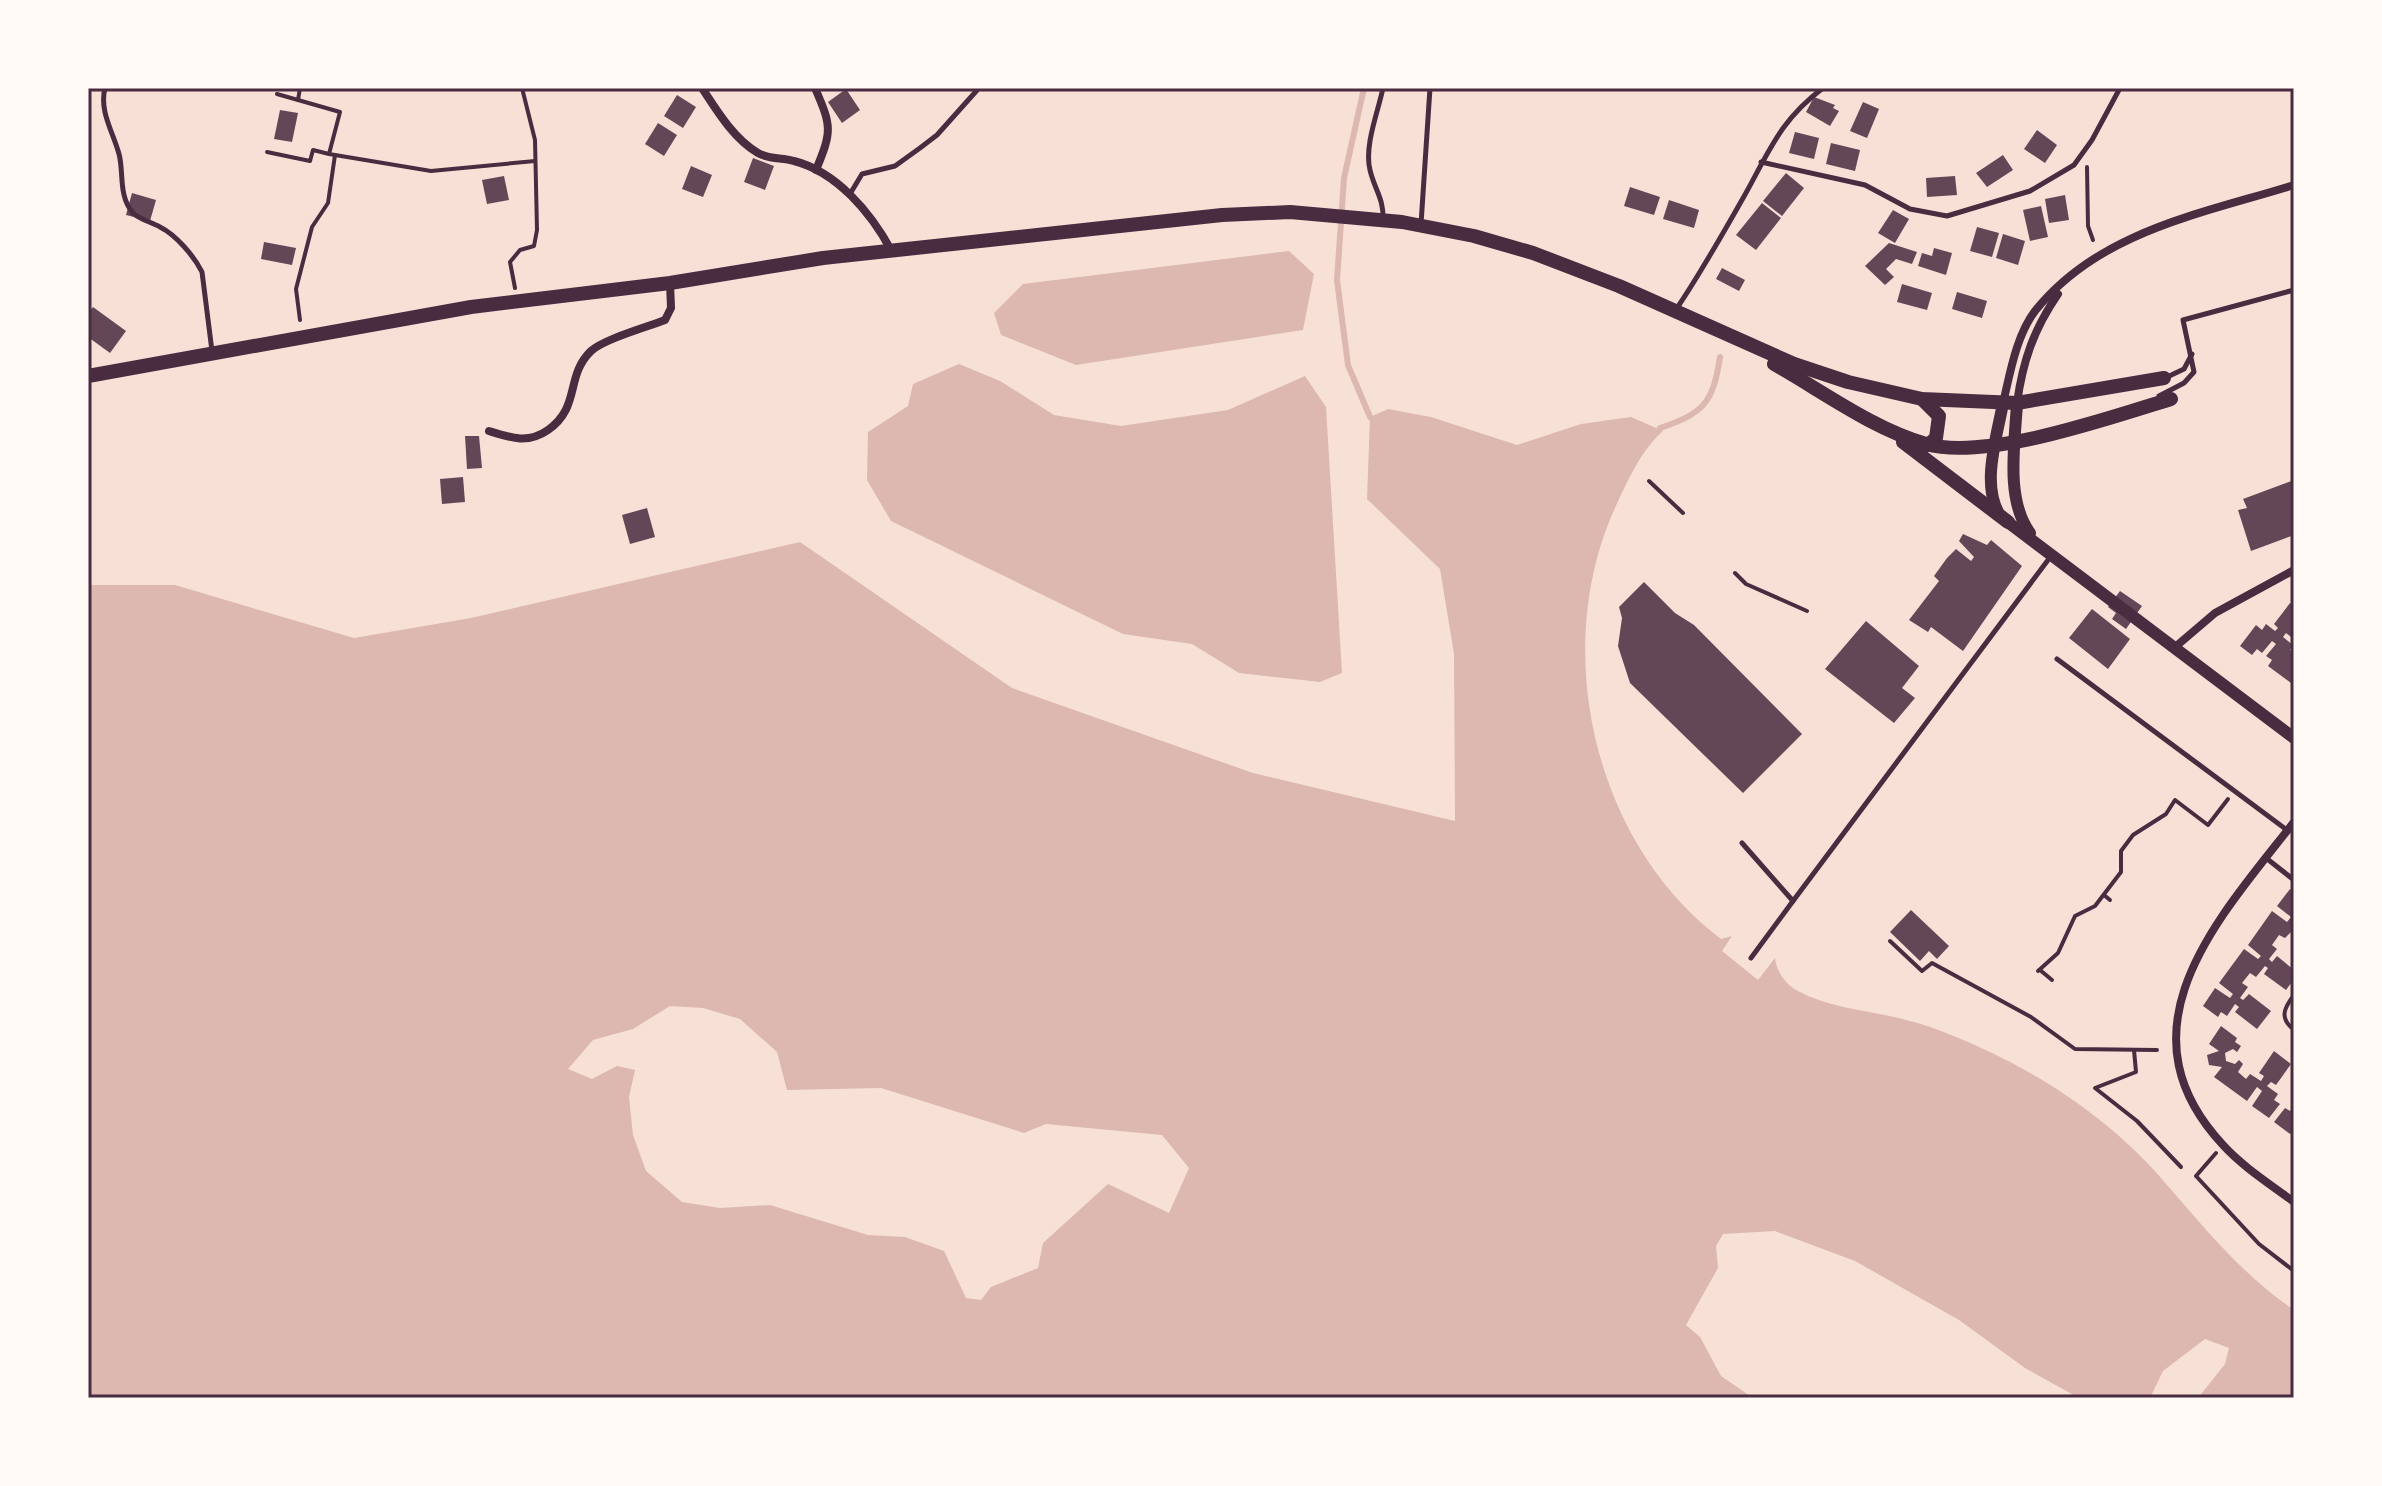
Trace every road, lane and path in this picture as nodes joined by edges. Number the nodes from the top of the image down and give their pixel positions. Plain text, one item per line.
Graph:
1 (105, 88) edge
2 (300, 88) edge
3 (522, 88) edge
4 (702, 88) edge
5 (815, 88) edge
6 (979, 88) edge
7 (1383, 88) edge
8 (1430, 88) edge
9 (1823, 88) edge
10 (2120, 88) edge
11 (277, 94) dead end
12 (298, 100) junction
13 (267, 152) dead end
14 (332, 154) junction
15 (2082, 154) junction
16 (535, 161) junction
17 (1761, 162) junction
18 (816, 170) junction
19 (2294, 185) edge
20 (850, 195) junction
21 (1383, 220) junction
22 (1421, 225) junction
23 (2093, 240) dead end
24 (892, 252) junction
25 (670, 283) junction
26 (515, 288) dead end
27 (2294, 290) edge
28 (1674, 312) junction
29 (301, 323) dead end
30 (1729, 338) junction
31 (213, 352) junction
32 (2193, 353) junction
33 (88, 376) edge
34 (2164, 378) joint
35 (1922, 399) junction
36 (2171, 399) dead end
37 (2010, 403) junction
38 (2119, 415) junction
39 (1867, 417) junction
40 (489, 431) dead end
41 (2015, 440) junction
42 (1928, 445) junction
43 (1995, 445) junction
44 (1649, 481) dead end
45 (1683, 513) dead end
46 (2008, 522) junction
47 (2039, 545) junction
48 (2052, 555) junction
49 (2294, 570) edge
50 (1735, 573) dead end
51 (1807, 611) dead end
52 (2174, 648) junction
53 (2057, 659) dead end
54 (2294, 738) edge
55 (2234, 790) junction
56 (2294, 822) edge
57 (2287, 830) junction
58 (1742, 843) dead end
59 (2266, 858) junction
60 (2294, 880) edge
61 (2104, 895) junction
62 (2110, 900) dead end
63 (1793, 901) junction
64 (1890, 941) dead end
65 (1751, 958) dead end
66 (2052, 980) dead end
67 (2294, 995) edge
68 (2294, 1030) edge
69 (2134, 1050) junction
70 (2157, 1050) dead end
71 (2224, 1146) junction
72 (2181, 1167) dead end
73 (2294, 1202) edge
74 (2294, 1271) edge

1 - 31 lane
2 - 12 path
3 - 16 path
4 - 18 street
5 - 18 street
6 - 20 lane
7 - 21 lane
8 - 22 lane
9 - 17 lane
10 - 15 lane
11 - 12 path
12 - 14 path
13 - 14 path
14 - 16 path
14 - 29 path
15 - 17 lane
15 - 23 path
16 - 26 path
17 - 28 lane
18 - 20 street
19 - 37 street
20 - 24 street
21 - 22 main road
21 - 24 main road
22 - 28 main road
24 - 25 main road
25 - 31 main road
25 - 40 street
27 - 32 lane
28 - 30 main road
30 - 35 main road
30 - 39 main road
31 - 33 main road
32 - 34 lane
32 - 38 lane
34 - 37 main road
35 - 37 main road
35 - 42 main road
36 - 38 main road
37 - 41 street
37 - 43 street
38 - 41 main road
39 - 42 main road
39 - 46 main road
41 - 43 main road
41 - 47 street
42 - 43 main road
43 - 46 street
44 - 45 path
46 - 47 street
47 - 48 street
48 - 52 street
48 - 63 lane
49 - 52 street
50 - 51 path
52 - 54 street
53 - 55 lane
55 - 57 lane
55 - 61 path
56 - 57 street
57 - 59 street
58 - 63 lane
59 - 60 lane
59 - 71 street
61 - 62 path
61 - 66 path
63 - 65 lane
64 - 69 path
67 - 68 path
69 - 70 path
69 - 72 path
71 - 73 street
71 - 74 path

